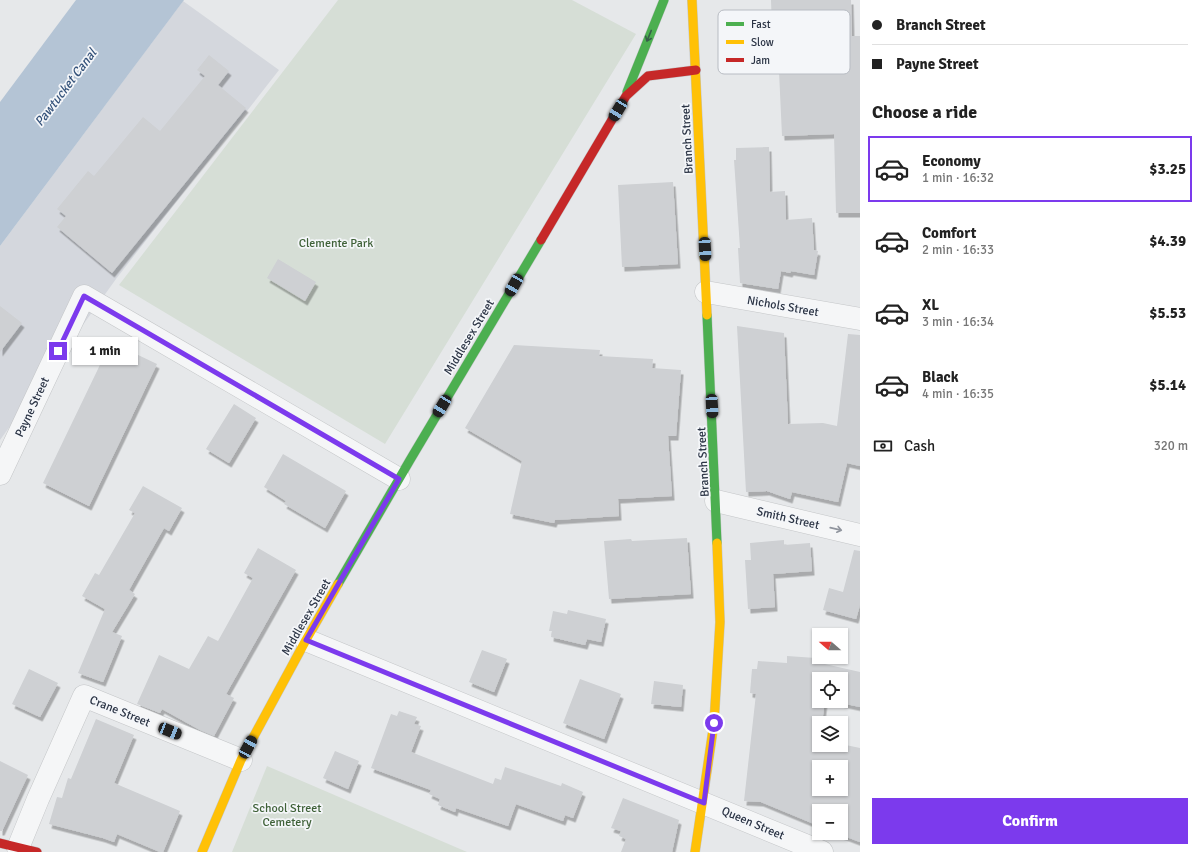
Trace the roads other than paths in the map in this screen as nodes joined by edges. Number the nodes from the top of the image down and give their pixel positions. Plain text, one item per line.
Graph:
1 (664, 0) edge
2 (692, 0) edge
3 (696, 70) junction
4 (626, 96) junction
5 (706, 292) junction
6 (860, 319) edge
7 (0, 474) edge
8 (399, 479) junction
9 (716, 500) junction
10 (860, 535) edge
11 (306, 640) junction
12 (241, 760) junction
13 (704, 803) junction
14 (19, 848) edge
15 (202, 852) edge
16 (695, 852) edge
17 (822, 852) edge

1 -> 4 main road
2 - 3 main road
3 - 4 main road, Middlesex Street
3 - 5 main road, Branch Street
4 - 8 main road, Middlesex Street
5 - 6 street, Nichols Street
5 - 9 main road, Branch Street
7 - 8 street, Payne Street
8 - 11 main road, Middlesex Street
9 -> 10 street, Smith Street
9 - 13 main road, Branch Street
11 - 12 main road, Middlesex Street
11 - 13 street, Queen Street
12 - 14 street, Crane Street
12 - 15 main road, Middlesex Street
13 - 16 main road, Branch Street
13 - 17 street, Queen Street

